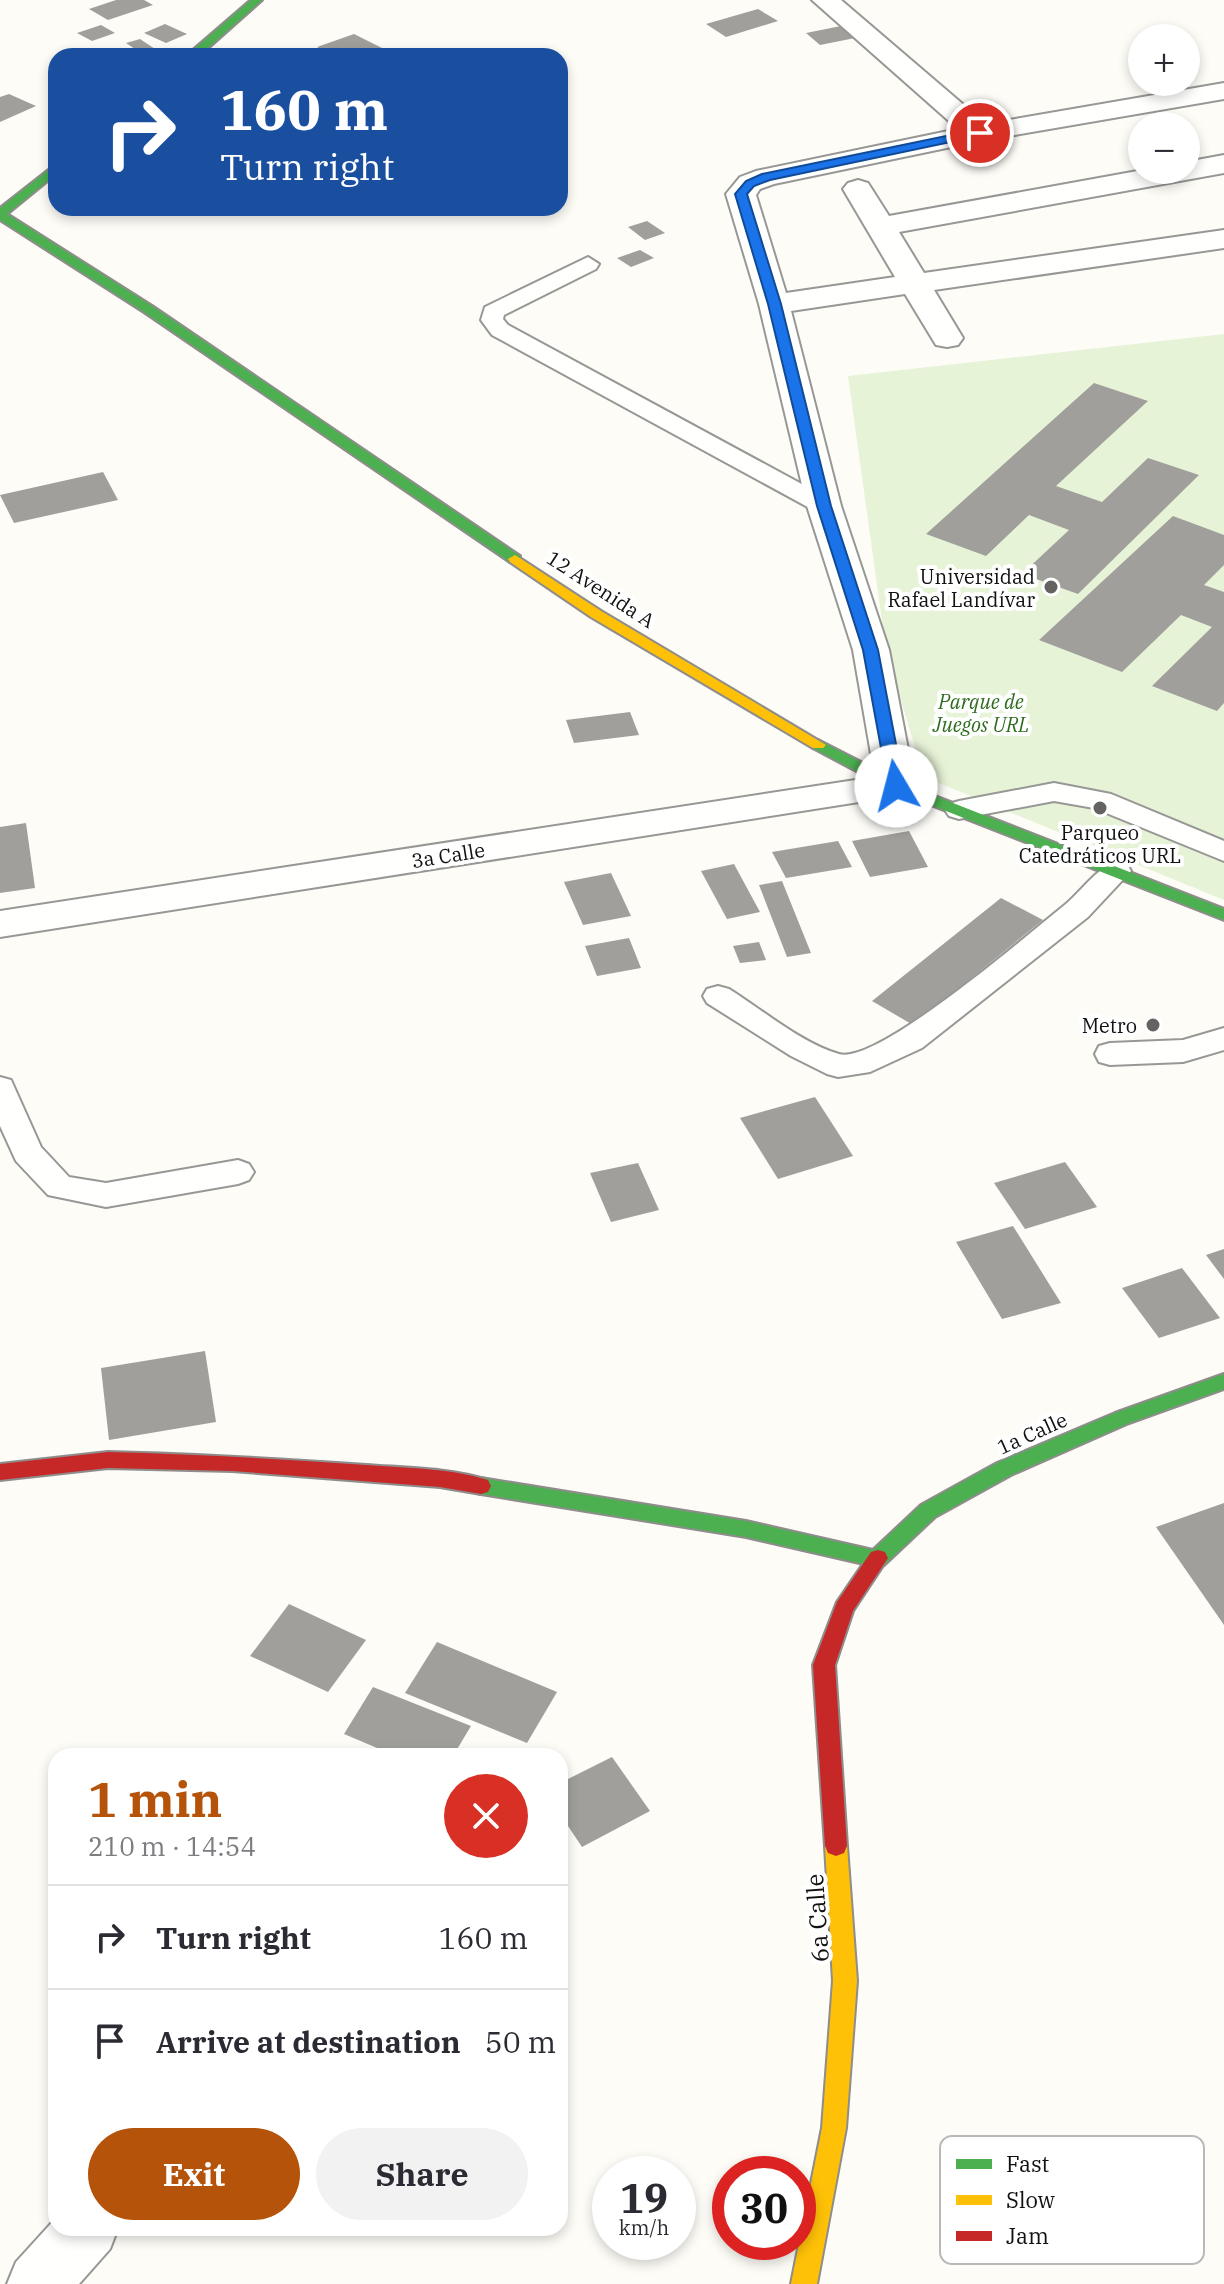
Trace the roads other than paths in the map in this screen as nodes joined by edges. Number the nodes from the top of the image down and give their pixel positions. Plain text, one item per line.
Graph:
1 (257, 0) edge
2 (825, 0) edge
3 (203, 48) edge
4 (1224, 91) edge
5 (980, 133) junction
6 (1224, 164) edge
7 (48, 175) edge
8 (858, 189) dead end
9 (0, 215) edge
10 (882, 226) junction
11 (1224, 239) edge
12 (588, 264) dead end
13 (916, 284) junction
14 (774, 304) junction
15 (947, 338) dead end
16 (824, 506) junction
17 (896, 786) junction
18 (959, 810) junction
19 (1224, 852) edge
20 (1117, 871) junction
21 (1224, 915) edge
22 (0, 924) edge
23 (718, 996) dead end
24 (1224, 1039) edge
25 (1110, 1054) dead end
26 (0, 1088) edge
27 (238, 1172) dead end
28 (1224, 1381) edge
29 (0, 1472) edge
30 (877, 1559) junction
31 (81, 2236) edge
32 (38, 2284) edge
33 (804, 2284) edge

1 - 3 main road
2 - 5 street
4 - 5 street
5 - 14 street
6 - 10 street
7 - 9 main road
8 - 10 street
9 - 17 main road, 12 Avenida A
10 - 13 street
11 - 13 street
12 - 16 lane
13 - 14 street
13 - 15 street
14 - 16 street
16 - 17 street
17 - 18 main road, 12 Avenida A
17 - 22 street, 3a Calle
18 - 19 lane
18 - 20 main road, 12 Avenida A
20 - 21 main road, 12 Avenida A
20 - 23 lane
24 - 25 lane
26 - 27 lane
28 - 30 main road, 1a Calle
29 - 30 main road
30 - 33 main road, 6a Calle
31 - 32 street

